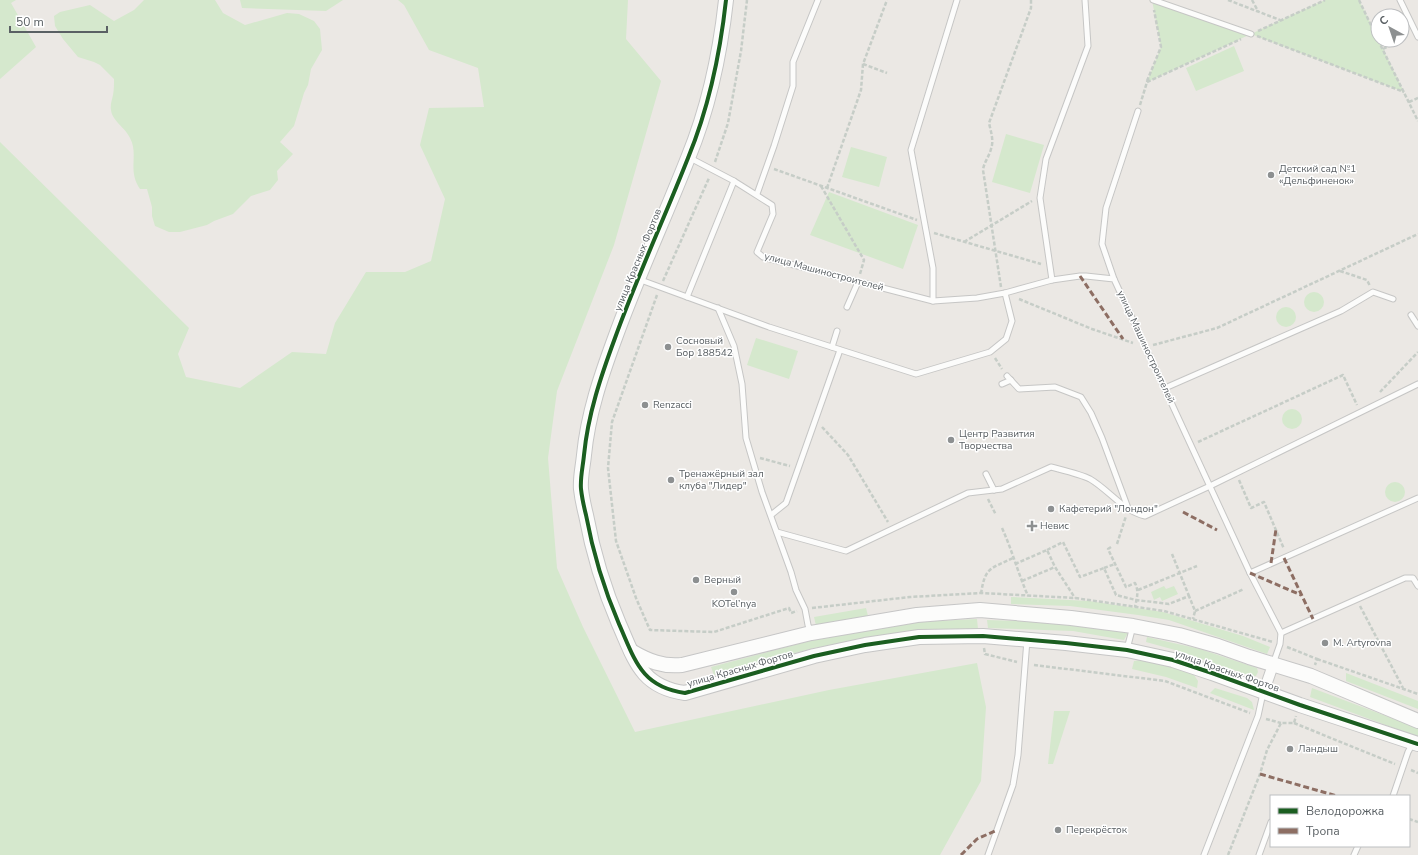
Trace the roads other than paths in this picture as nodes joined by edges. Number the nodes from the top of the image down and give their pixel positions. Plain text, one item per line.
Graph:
1 (726, 0) edge
2 (818, 0) edge
3 (956, 0) edge
4 (1085, 0) edge
5 (1153, 0) edge
6 (1400, 0) edge
7 (1251, 34) road end
8 (1418, 37) edge
9 (1138, 111) road end
10 (689, 158) junction
11 (734, 181) junction
12 (756, 194) junction
13 (638, 279) junction
14 (1114, 279) junction
15 (1052, 280) junction
16 (858, 282) junction
17 (1003, 293) junction
18 (687, 297) junction
19 (1393, 299) dead end
20 (933, 302) junction
21 (847, 307) dead end
22 (718, 308) junction
23 (1411, 315) dead end
24 (1418, 326) edge
25 (837, 331) dead end
26 (832, 347) junction
27 (840, 350) junction
28 (1007, 376) road end
29 (1011, 380) junction
30 (1002, 384) dead end
31 (1418, 384) edge
32 (1165, 388) junction
33 (986, 474) dead end
34 (1210, 486) junction
35 (994, 490) junction
36 (1418, 498) edge
37 (1129, 509) junction
38 (771, 515) junction
39 (777, 532) junction
40 (1250, 573) junction
41 (1418, 586) edge
42 (1133, 626) junction
43 (811, 633) junction
44 (1281, 633) junction
45 (1028, 639) junction
46 (1127, 650) junction
47 (631, 651) junction
48 (1273, 665) junction
49 (1264, 691) junction
50 (1418, 721) edge
51 (1416, 743) edge
52 (1393, 795) edge
53 (1270, 825) edge
54 (988, 855) edge
55 (1204, 855) edge
56 (1259, 855) edge

1 - 10 street, улица Красных Фортов
2 - 12 lane
3 - 20 lane
4 - 15 lane
5 - 7 lane
6 - 8 lane
9 - 14 lane
10 - 11 lane, улица Машиностроителей
10 - 13 street, улица Красных Фортов
11 - 12 lane, улица Машиностроителей
11 - 18 lane
12 - 16 lane, улица Машиностроителей
13 - 18 lane
13 - 47 street, улица Красных Фортов
14 - 15 lane, улица Машиностроителей
14 - 32 lane, улица Машиностроителей
15 - 17 lane, улица Машиностроителей
16 - 20 lane, улица Машиностроителей
16 - 21 lane
17 - 20 lane, улица Машиностроителей
17 - 27 lane
18 - 22 lane
19 - 32 lane
22 - 26 lane
22 - 38 lane
23 - 24 lane
25 - 26 lane
26 - 27 lane
27 - 38 lane
28 - 29 lane
29 - 30 lane
29 - 37 lane
31 - 34 lane
32 - 34 lane, улица Машиностроителей
33 - 35 lane
34 - 37 lane
34 - 40 lane, улица Машиностроителей
35 - 37 lane
35 - 39 lane
36 - 40 lane
38 - 39 lane
39 - 43 lane
40 - 44 lane, улица Машиностроителей
41 - 44 lane
42 - 43 street, улица Красных Фортов
42 - 46 lane
42 - 48 street, улица Красных Фортов
43 - 47 street, улица Красных Фортов
44 - 48 lane
45 - 46 street, улица Красных Фортов
45 - 47 street, улица Красных Фортов
45 - 54 lane
46 - 49 street, улица Красных Фортов
48 - 49 street
48 - 50 street, улица Красных Фортов
49 - 51 street, улица Красных Фортов
49 - 55 lane
51 - 52 lane
53 - 56 lane

